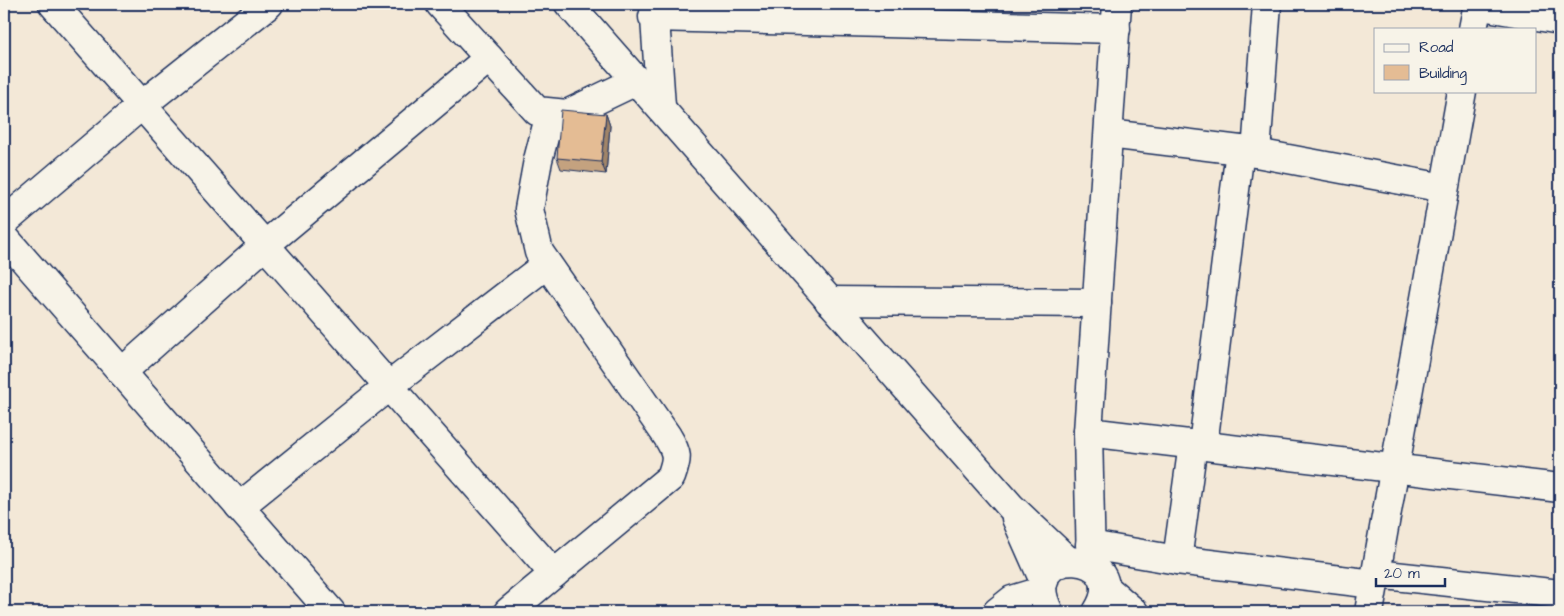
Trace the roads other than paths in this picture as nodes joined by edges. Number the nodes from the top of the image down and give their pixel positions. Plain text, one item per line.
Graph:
1 (53, 4) edge
2 (269, 4) edge
3 (440, 4) edge
4 (569, 4) edge
5 (1267, 4) edge
6 (654, 10) edge
7 (1476, 12) edge
8 (1117, 17) edge
9 (1560, 20) edge
10 (489, 58) junction
11 (636, 81) junction
12 (1462, 92) edge
13 (142, 105) junction
14 (661, 106) junction
15 (550, 114) junction
16 (1109, 134) junction
17 (1248, 151) junction
18 (1444, 188) junction
19 (4, 222) edge
20 (4, 237) edge
21 (265, 245) junction
22 (547, 264) junction
23 (829, 301) junction
24 (1097, 303) junction
25 (122, 372) junction
26 (389, 386) junction
27 (1088, 432) junction
28 (1198, 445) junction
29 (1395, 468) junction
30 (1560, 488) edge
31 (240, 507) junction
32 (1011, 507) junction
33 (1177, 560) junction
34 (554, 574) junction
35 (1090, 574) edge
36 (1375, 579) junction
37 (1560, 594) edge
38 (1046, 599) edge
39 (331, 612) edge
40 (508, 612) edge
41 (997, 612) edge
42 (1134, 612) edge
43 (1369, 612) edge

1 - 13 street
2 - 13 street
3 - 10 street
4 - 11 street
5 - 17 street
6 - 8 street
6 - 14 street
7 - 9 street
8 - 16 street
10 - 15 street
10 - 21 street
11 - 14 street
11 - 15 street
12 - 18 street
13 - 19 street
13 - 21 street
14 - 23 street
15 - 22 street
16 - 17 street
16 - 24 street
17 - 18 street
17 - 28 street
18 - 29 street
20 - 25 street
21 - 25 street
21 - 26 street
22 - 26 street
22 - 34 street
23 - 24 street
23 - 32 street
24 - 27 street
25 - 31 street
26 - 31 street
26 - 34 street
27 - 28 street
27 - 35 street
28 - 29 street
28 - 33 street
29 - 30 street
29 - 36 street
31 - 39 street
32 - 35 street
32 - 38 street
33 - 35 street
33 - 36 street
34 - 40 street
35 - 38 street
35 - 42 street
36 - 37 street
36 - 43 street
38 - 41 street

